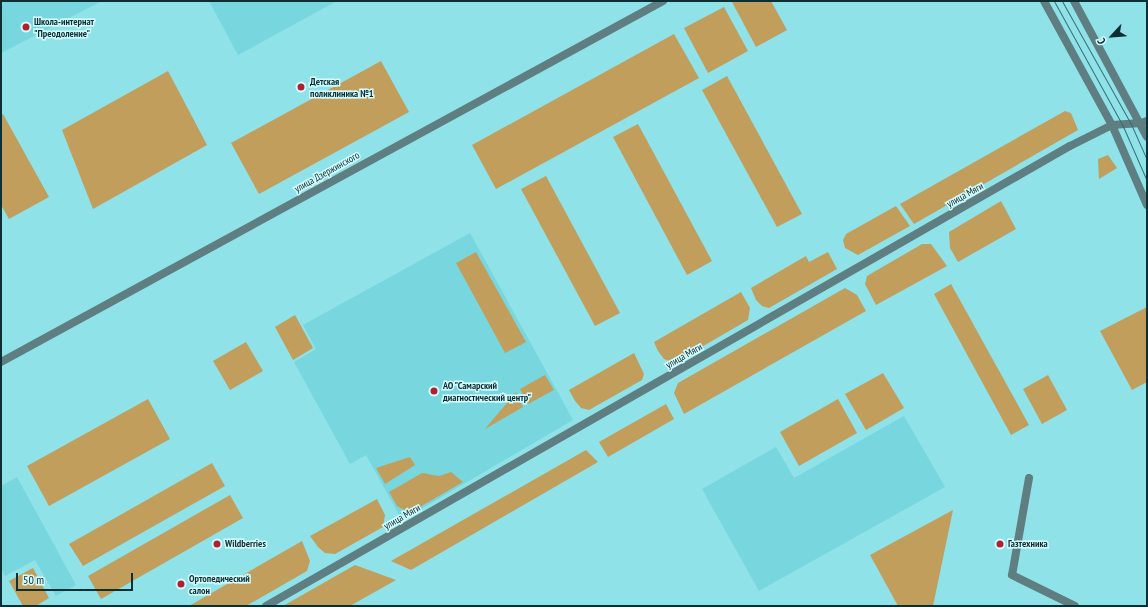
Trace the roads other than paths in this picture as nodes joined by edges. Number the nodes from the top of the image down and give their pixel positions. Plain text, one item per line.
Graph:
1 (663, 1) edge
2 (1044, 1) edge
3 (1074, 1) edge
4 (1144, 122) edge
5 (1112, 125) junction
6 (1147, 137) edge
7 (1147, 205) edge
8 (1, 362) edge
9 (1029, 478) dead end
10 (266, 606) edge
11 (1075, 606) edge

1 - 8 street, улица Дзержинского
2 - 5 street
3 - 4 street
4 - 5 street
4 - 6 street
5 - 7 street
5 - 10 street, улица Мяги
9 - 11 street

